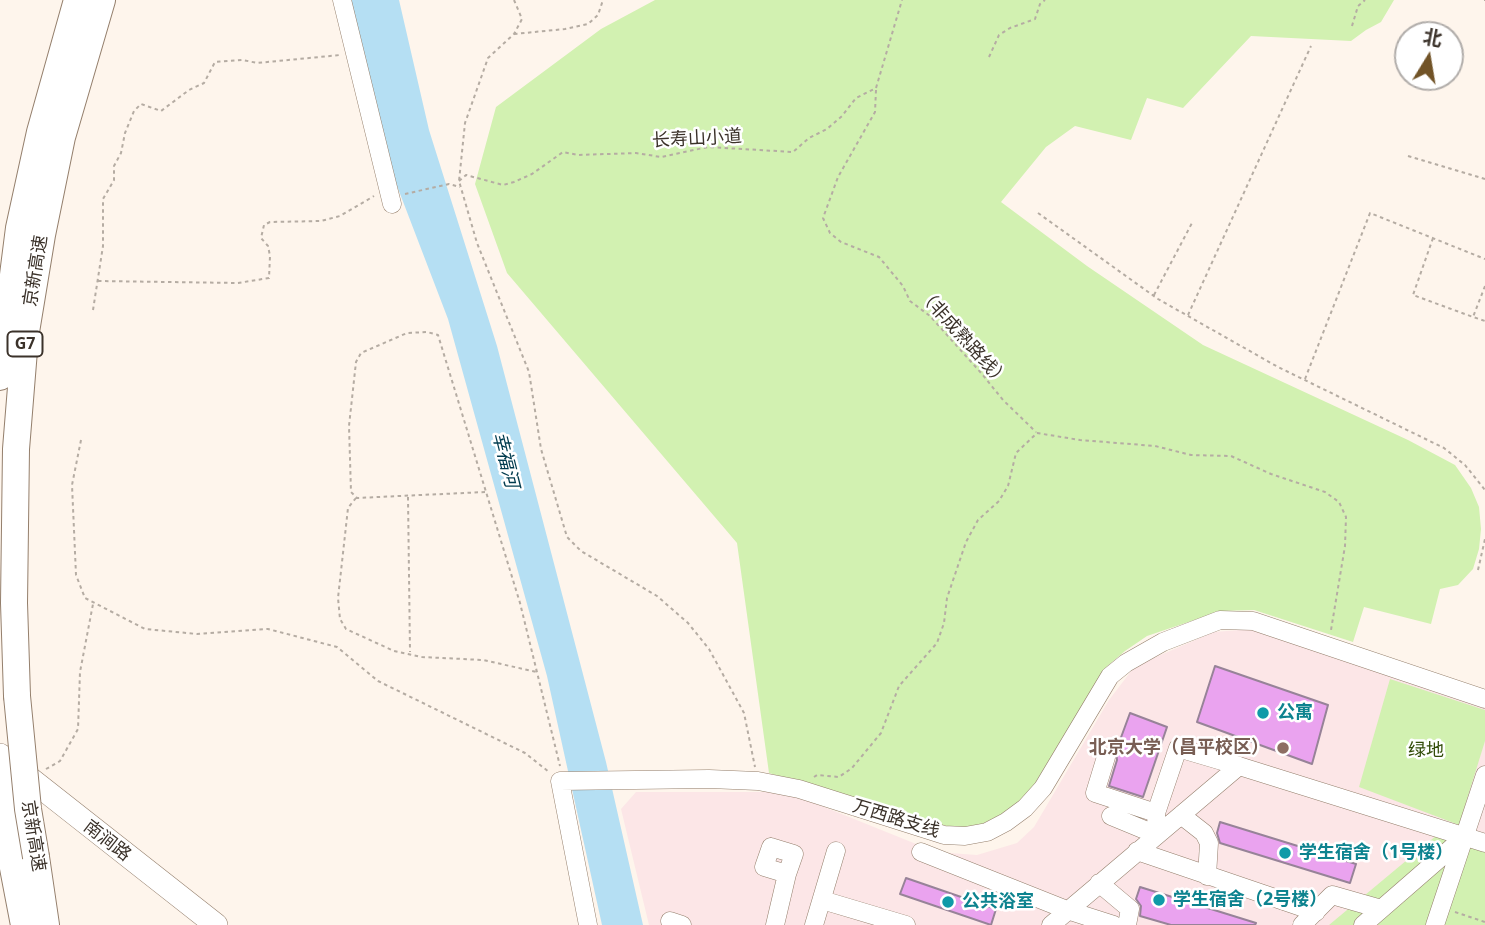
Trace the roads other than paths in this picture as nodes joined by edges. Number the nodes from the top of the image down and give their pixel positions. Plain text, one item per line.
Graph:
1 (77, 0) edge
2 (102, 0) edge
3 (342, 0) edge
4 (390, 197) road end
5 (0, 377) edge
6 (1485, 699) edge
7 (0, 755) edge
8 (1106, 757) dead end
9 (1239, 766) junction
10 (1485, 775) edge
11 (0, 777) edge
12 (1156, 813) junction
13 (1181, 815) junction
14 (1111, 816) dead end
15 (1157, 835) junction
16 (1464, 837) junction
17 (1485, 843) edge
18 (9, 847) junction
19 (836, 851) dead end
20 (1137, 851) junction
21 (921, 852) dead end
22 (787, 874) dead end
23 (1207, 876) junction
24 (1099, 883) junction
25 (822, 900) junction
26 (1067, 909) junction
27 (1381, 909) junction
28 (1316, 912) junction
29 (1438, 916) edge
30 (8, 925) edge
31 (24, 925) edge
32 (46, 925) edge
33 (216, 925) edge
34 (588, 925) edge
35 (775, 925) edge
36 (814, 925) edge
37 (905, 925) edge
38 (1051, 925) edge
39 (1114, 925) edge
40 (1127, 925) edge
41 (1302, 925) edge
42 (1363, 925) edge

1 - 5 highway, 京新高速 / G7
2 - 32 highway, 京新高速 / G7, bridge
3 - 4 street
6 - 34 street, 万西路支线
7 - 33 main road, 南涧路
8 - 12 street
9 - 12 street
9 - 13 street
9 - 16 street
10 - 16 street
11 - 18 highway, 京新高速
12 - 15 street
13 - 15 street
13 - 23 street
14 - 15 street
15 - 20 street
16 - 17 street
16 - 27 street
16 - 29 street
18 - 30 highway
18 - 31 highway, 京新高速
19 - 25 street
20 - 23 street
20 - 24 street
21 - 26 street
22 - 35 street
23 - 28 street
24 - 26 street
24 - 40 street
25 - 36 street
25 - 37 street
26 - 38 street
26 - 39 street
27 - 28 street
27 - 42 street
28 - 41 street

